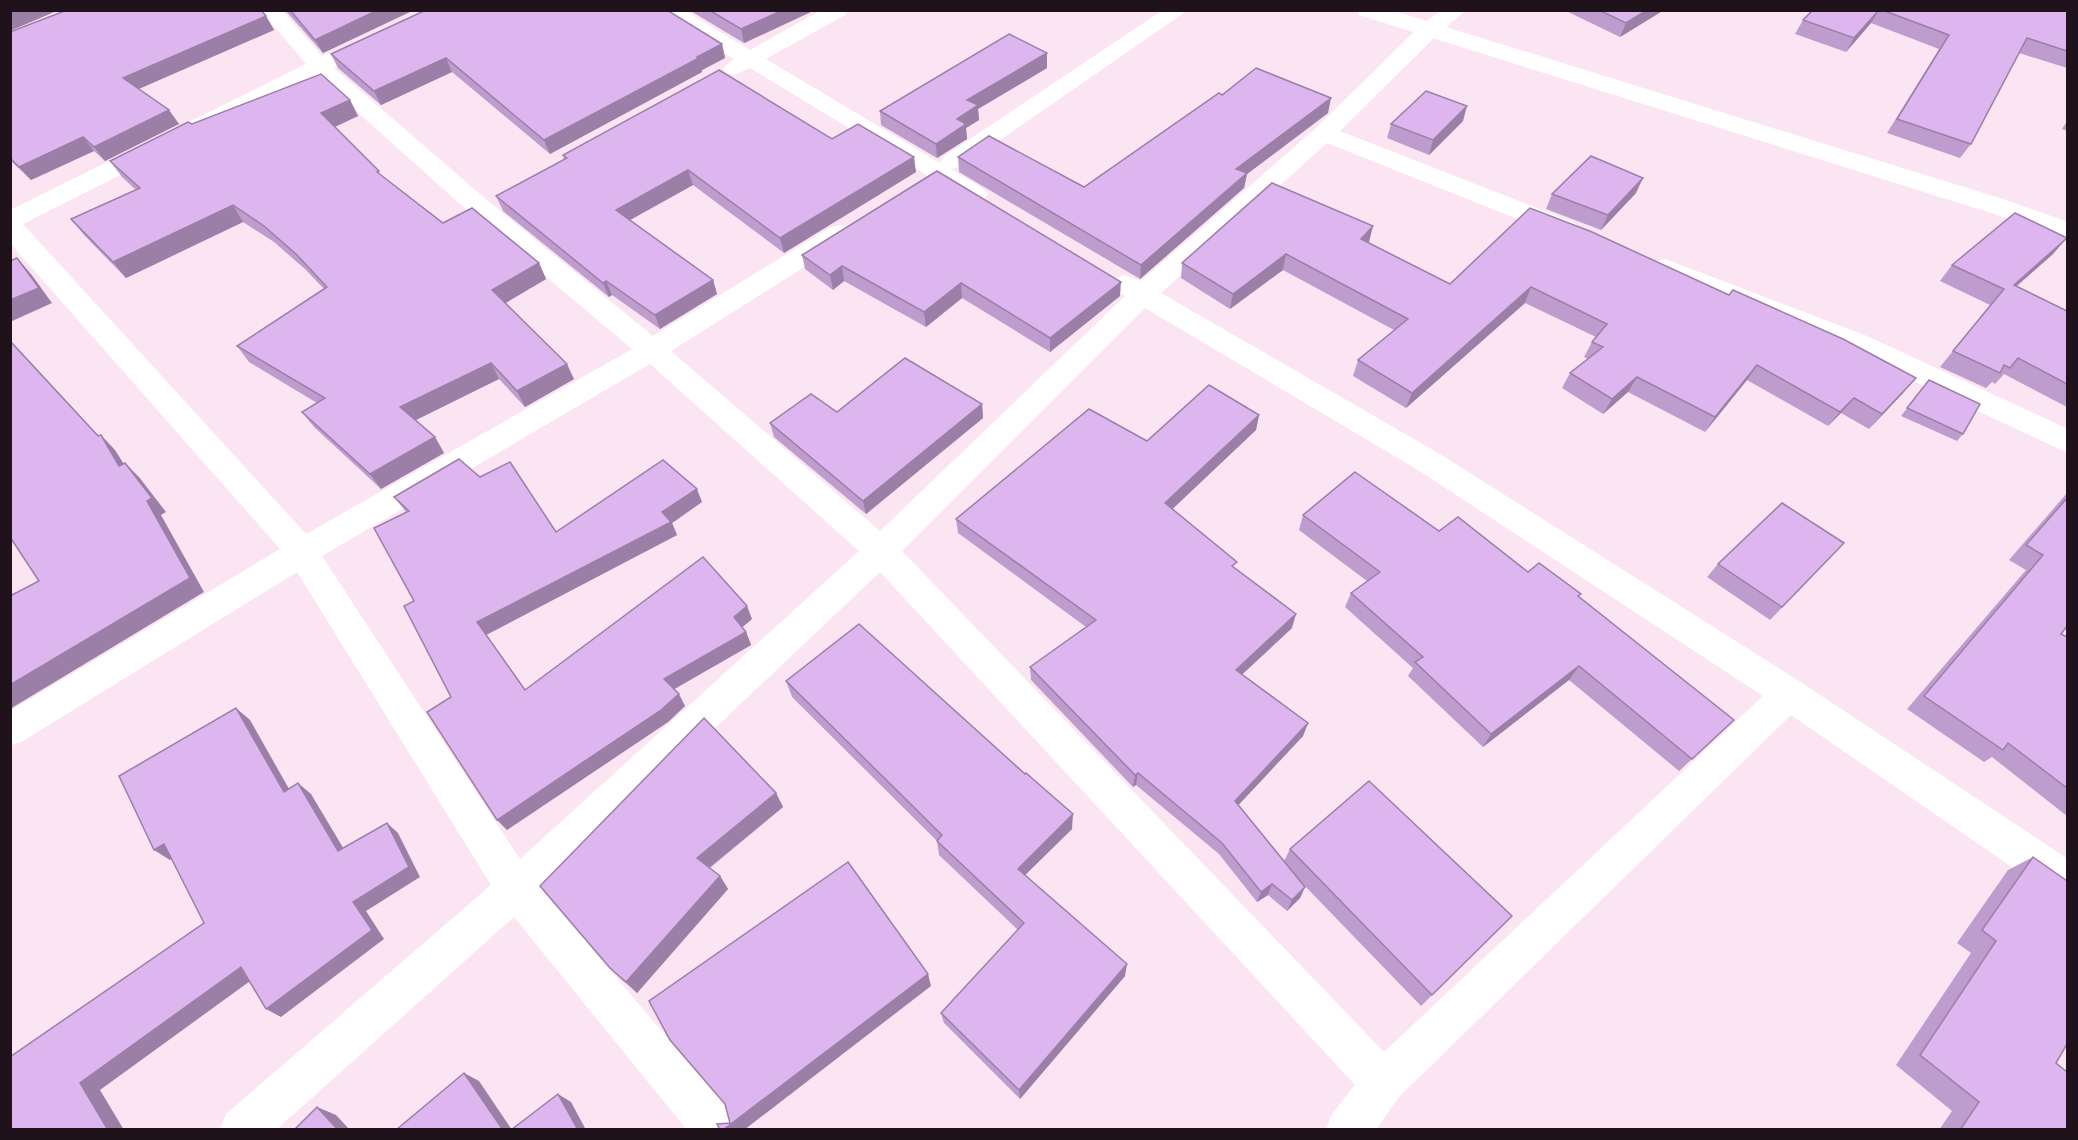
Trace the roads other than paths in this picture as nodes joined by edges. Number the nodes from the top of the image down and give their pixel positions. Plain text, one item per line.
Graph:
1 (270, 10) edge
2 (668, 10) edge
3 (837, 10) edge
4 (1178, 10) edge
5 (1367, 10) edge
6 (1456, 10) edge
7 (1429, 30) junction
8 (362, 46) edge
9 (748, 60) junction
10 (319, 66) junction
11 (717, 77) edge
12 (1324, 133) junction
13 (938, 172) junction
14 (908, 190) edge
15 (999, 209) edge
16 (10, 220) edge
17 (859, 221) edge
18 (10, 226) edge
19 (2067, 231) edge
20 (1586, 237) edge
21 (1640, 258) edge
22 (1101, 270) edge
23 (1142, 295) junction
24 (652, 350) junction
25 (2067, 442) edge
26 (881, 551) junction
27 (302, 552) junction
28 (1789, 694) junction
29 (10, 730) edge
30 (2067, 882) edge
31 (516, 890) junction
32 (1383, 1083) junction
33 (242, 1130) edge
34 (716, 1130) edge
35 (1348, 1130) edge

1 - 10 street
2 - 9 street
3 - 9 street
4 - 13 street
5 - 7 street
6 - 7 street
7 - 12 street
7 - 19 street
8 - 10 street
9 - 11 street
9 - 13 street
10 - 16 street
10 - 24 street
12 - 20 street
12 - 23 street
13 - 14 street
13 - 15 street
17 - 24 street
18 - 27 street
21 - 25 street
22 - 23 street
23 - 26 street
23 - 28 street
24 - 26 street
24 - 27 street
26 - 31 street
26 - 32 street
27 - 29 street
27 - 31 street
28 - 30 street
28 - 32 street
31 - 33 street
31 - 34 street
32 - 35 street

